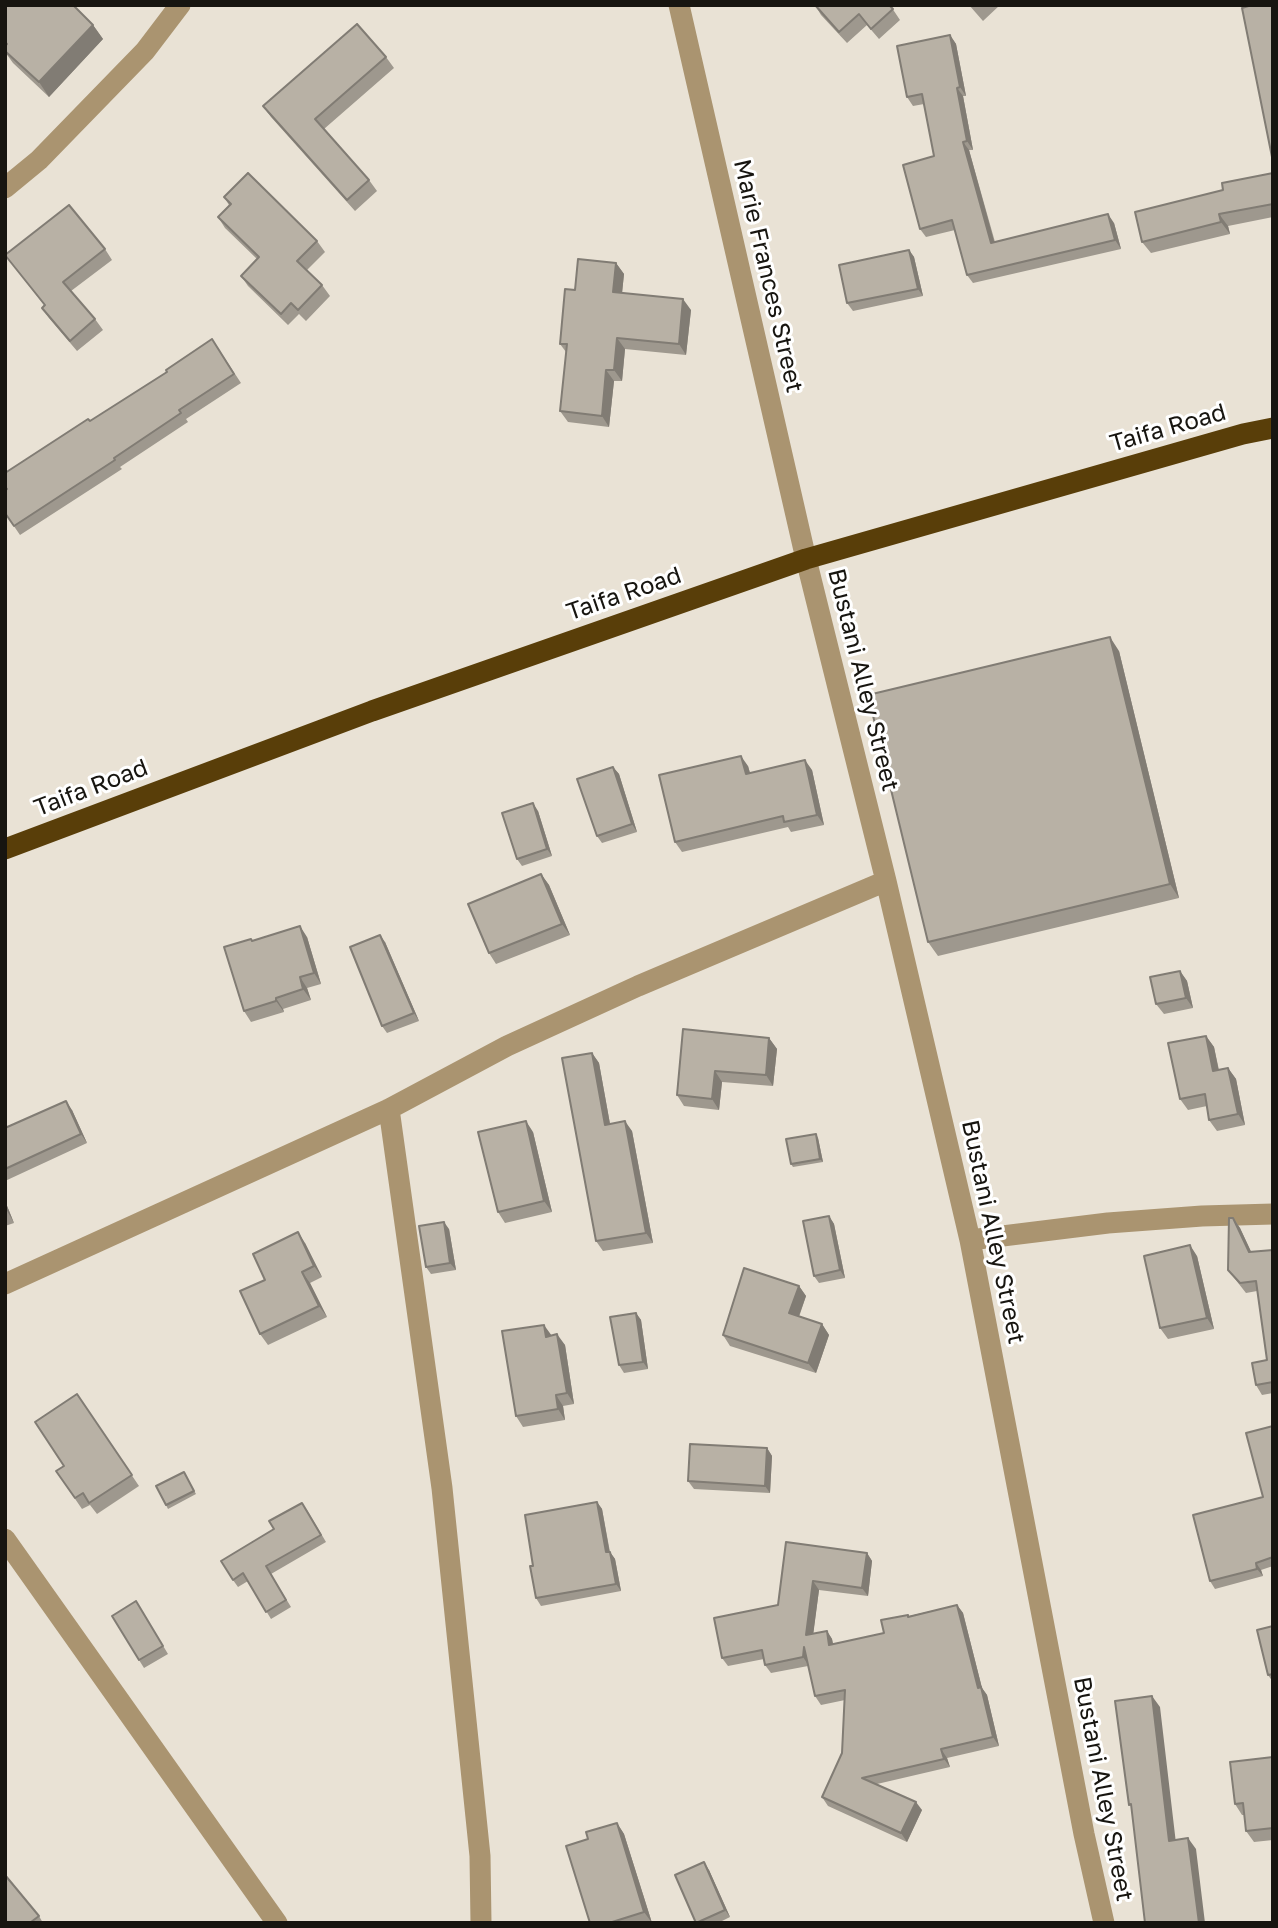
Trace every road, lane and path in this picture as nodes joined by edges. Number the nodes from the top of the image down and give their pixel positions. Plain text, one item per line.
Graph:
1 (180, 5) edge
2 (679, 5) edge
3 (5, 188) edge
4 (1273, 428) edge
5 (806, 559) junction
6 (5, 849) edge
7 (886, 881) junction
8 (389, 1109) junction
9 (1273, 1214) edge
10 (970, 1240) junction
11 (5, 1284) edge
12 (5, 1539) edge
13 (276, 1923) edge
14 (481, 1923) edge
15 (1104, 1923) edge

1 - 3 street
2 - 5 street, Marie Frances Street
4 - 5 highway, Taifa Road
5 - 6 highway, Taifa Road
5 - 7 street, Bustani Alley Street
7 - 8 street
7 - 10 street, Bustani Alley Street
8 - 11 street
8 - 14 street
9 - 10 street
10 - 15 street, Bustani Alley Street
12 - 13 street

